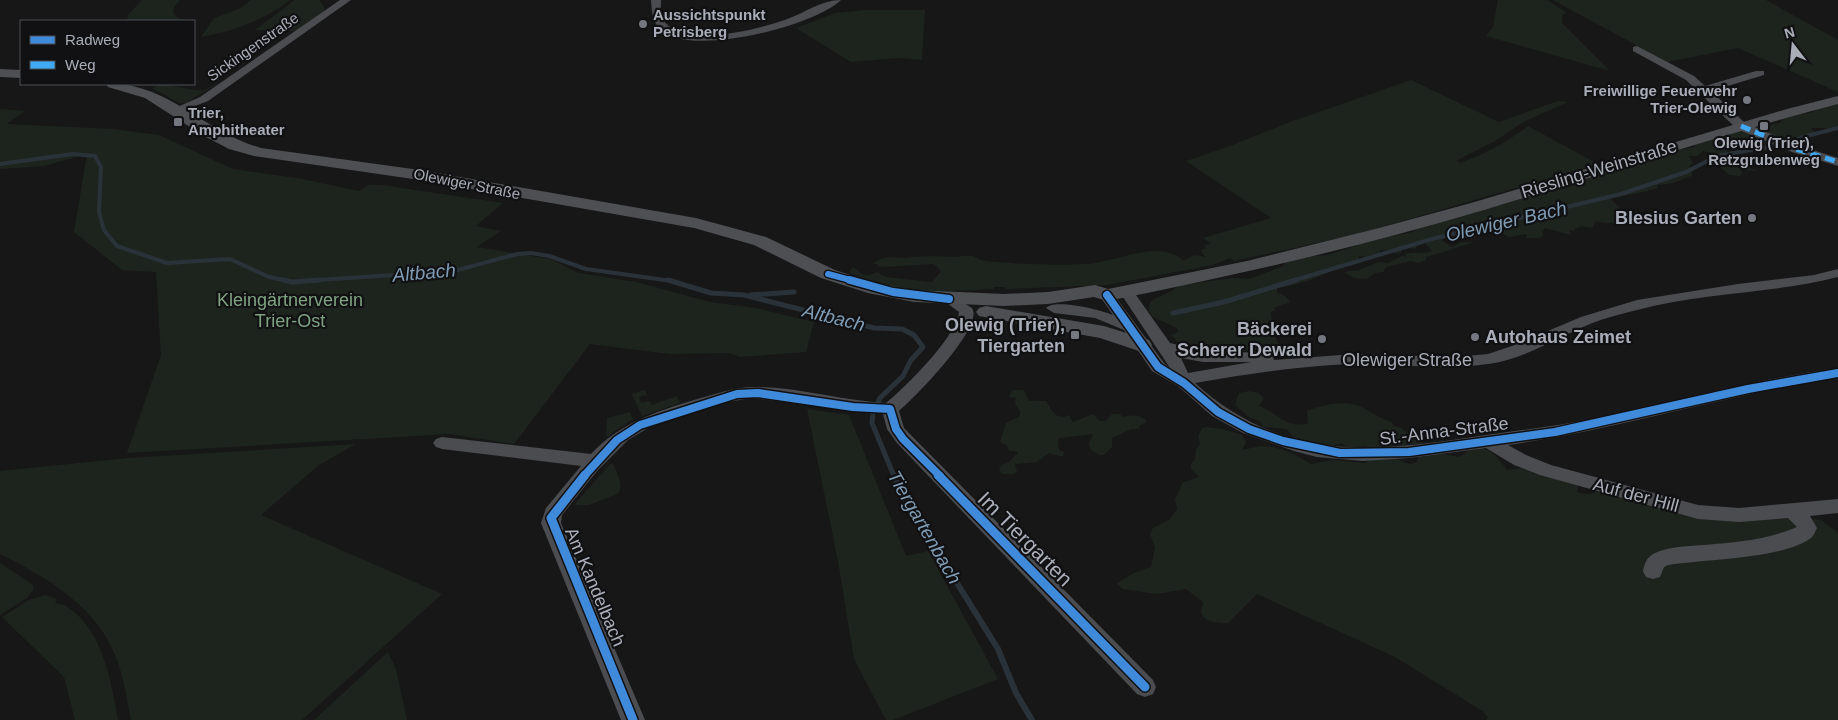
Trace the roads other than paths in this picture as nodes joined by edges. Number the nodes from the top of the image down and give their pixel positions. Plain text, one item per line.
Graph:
1 (656, 0) edge
2 (836, 0) edge
3 (337, 2) edge
4 (1637, 49) dead end
5 (0, 73) edge
6 (20, 74) edge
7 (1760, 74) dead end
8 (116, 85) edge
9 (1703, 90) junction
10 (1838, 100) edge
11 (174, 111) junction
12 (1741, 126) junction
13 (1838, 162) edge
14 (1838, 273) edge
15 (828, 274) junction
16 (1117, 293) junction
17 (948, 299) junction
18 (1054, 308) junction
19 (976, 312) junction
20 (1129, 327) junction
21 (1142, 345) junction
22 (1166, 348) junction
23 (1284, 363) junction
24 (1838, 373) edge
25 (1180, 380) junction
26 (879, 409) junction
27 (1488, 442) junction
28 (442, 443) dead end
29 (596, 461) junction
30 (1838, 506) edge
31 (1791, 510) junction
32 (1653, 571) dead end
33 (1145, 687) dead end
34 (633, 720) edge

1 - 2 street
3 - 11 street, Sickingenstraße
4 - 9 street
5 - 6 main road
7 - 9 street
8 - 11 main road, Olewiger Straße
9 - 12 street
10 - 12 main road, Riesling-Weinstraße
11 - 15 main road, Olewiger Straße
12 - 13 street
12 - 16 main road, Riesling-Weinstraße
14 - 23 street, Olewiger Straße
15 - 17 main road, Olewiger Straße
15 - 19 main road, Olewiger Straße
16 - 17 main road, Olewiger Straße
16 - 18 main road, Olewiger Straße
16 - 20 street, St.-Anna-Straße
16 - 22 street
17 - 19 street
18 - 19 main road, Olewiger Straße
18 - 20 street
19 - 21 main road
19 - 26 street
20 - 21 street, St.-Anna-Straße
21 - 25 street, St.-Anna-Straße
22 - 23 street
22 - 25 street
23 - 25 street, Olewiger Straße
24 - 27 street, St.-Anna-Straße
25 - 27 street, St.-Anna-Straße
26 - 29 street, Am Kandelbach
26 - 33 street, Im Tiergarten
27 - 31 street, Auf der Hill
28 - 29 street
29 - 34 street, Am Kandelbach
30 - 31 street, Auf der Hill
31 - 32 street

